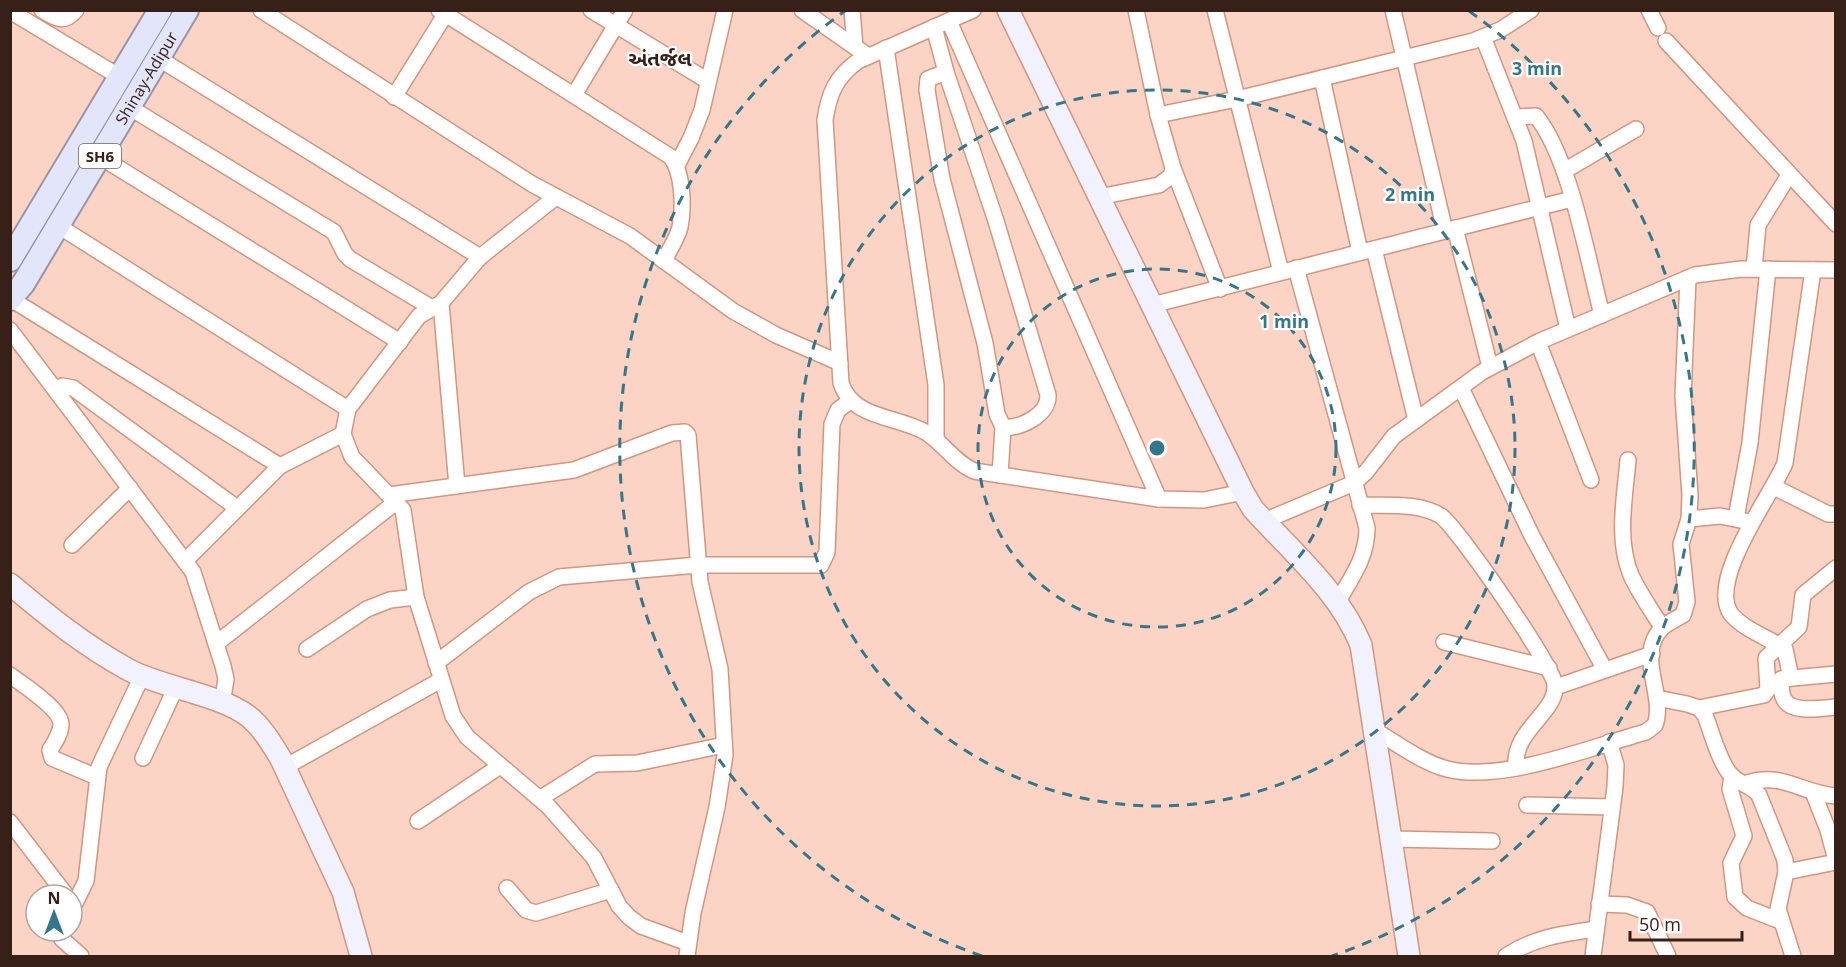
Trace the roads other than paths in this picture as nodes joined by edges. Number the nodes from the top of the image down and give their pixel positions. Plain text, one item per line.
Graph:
1 (42, 10) edge
2 (76, 10) edge
3 (160, 10) edge
4 (187, 10) edge
5 (261, 10) edge
6 (591, 10) edge
7 (625, 10) edge
8 (725, 10) edge
9 (802, 10) edge
10 (852, 10) edge
11 (973, 10) edge
12 (1136, 10) edge
13 (1215, 10) edge
14 (1393, 10) edge
15 (1531, 10) edge
16 (1649, 10) edge
17 (10, 11) edge
18 (444, 12) edge
19 (1012, 12) edge
20 (940, 21) edge
21 (616, 26) junction
22 (1483, 37) junction
23 (855, 47) junction
24 (886, 48) junction
25 (868, 56) junction
26 (158, 58) junction
27 (1404, 58) junction
28 (946, 72) junction
29 (120, 77) junction
30 (1322, 78) junction
31 (708, 81) junction
32 (574, 95) junction
33 (394, 97) junction
34 (1237, 99) junction
35 (129, 108) junction
36 (1158, 115) junction
37 (1516, 117) junction
38 (1635, 129) dead end
39 (99, 156) junction
40 (677, 165) junction
41 (1173, 168) junction
42 (1564, 171) junction
43 (1789, 175) junction
44 (1099, 197) junction
45 (556, 198) junction
46 (1572, 200) junction
47 (1539, 207) junction
48 (1836, 224) edge
49 (57, 225) junction
50 (1450, 230) junction
51 (1367, 250) junction
52 (480, 257) junction
53 (10, 260) edge
54 (664, 261) junction
55 (1296, 268) junction
56 (1761, 269) junction
57 (1813, 270) junction
58 (1836, 270) edge
59 (1281, 272) junction
60 (1688, 278) junction
61 (1220, 289) junction
62 (11, 299) edge
63 (1152, 305) junction
64 (437, 306) junction
65 (1602, 315) junction
66 (1568, 329) junction
67 (10, 330) edge
68 (400, 342) junction
69 (1538, 342) junction
70 (840, 363) junction
71 (1490, 367) junction
72 (1461, 388) junction
73 (56, 391) junction
74 (850, 401) junction
75 (348, 409) junction
76 (1416, 420) junction
77 (1003, 427) junction
78 (343, 434) junction
79 (936, 439) junction
80 (1628, 460) dead end
81 (280, 466) junction
82 (1000, 475) junction
83 (1591, 480) dead end
84 (1354, 483) junction
85 (457, 486) junction
86 (1774, 487) junction
87 (130, 488) junction
88 (1243, 492) junction
89 (393, 498) junction
90 (1160, 500) junction
91 (1360, 505) junction
92 (237, 508) junction
93 (1836, 514) edge
94 (1689, 519) junction
95 (1743, 520) junction
96 (1264, 521) junction
97 (72, 545) dead end
98 (185, 561) junction
99 (698, 565) junction
100 (1836, 568) edge
101 (10, 584) edge
102 (416, 597) junction
103 (1338, 601) junction
104 (1662, 627) junction
105 (1444, 642) dead end
106 (217, 643) junction
107 (1779, 645) junction
108 (307, 649) dead end
109 (1652, 654) junction
110 (436, 663) junction
111 (1549, 668) junction
112 (1605, 670) junction
113 (1836, 674) edge
114 (10, 675) edge
115 (142, 676) junction
116 (441, 680) junction
117 (1780, 680) junction
118 (176, 687) junction
119 (1556, 687) junction
120 (1657, 698) junction
121 (222, 704) junction
122 (1836, 707) edge
123 (1699, 708) junction
124 (1374, 730) junction
125 (1609, 742) junction
126 (724, 745) junction
127 (143, 758) dead end
128 (500, 766) junction
129 (285, 767) junction
130 (1516, 768) junction
131 (1732, 776) junction
132 (97, 777) junction
133 (1747, 783) junction
134 (1813, 792) junction
135 (1836, 796) edge
136 (541, 798) junction
137 (1527, 805) dead end
138 (1612, 807) junction
139 (418, 821) dead end
140 (10, 822) edge
141 (1390, 839) junction
142 (1492, 841) dead end
143 (1836, 861) edge
144 (1786, 872) junction
145 (56, 883) edge
146 (84, 884) edge
147 (507, 888) dead end
148 (611, 890) junction
149 (1599, 904) junction
150 (1780, 921) junction
151 (1596, 929) junction
152 (66, 943) edge
153 (688, 950) edge
154 (81, 957) edge
155 (361, 957) edge
156 (1409, 957) edge
157 (1506, 957) edge
158 (1593, 957) edge
159 (1668, 957) edge
160 (1793, 957) edge

1 - 2 street
3 - 29 main road, Shinay-Adipur / SH6
4 - 26 main road, Shinay-Adipur / SH6
5 - 33 street
6 - 21 street
7 - 21 street
8 - 31 street
9 - 23 street
10 - 23 street
11 - 20 street
12 - 36 street
13 - 34 street
14 - 27 street
15 - 22 street
16 - 43 street
17 - 29 street
18 - 32 street
18 - 33 street
19 - 44 street
20 - 24 street
20 - 28 street
20 - 90 street
21 - 31 street
21 - 32 street
22 - 27 street
22 - 37 street
23 - 25 street
24 - 25 street
24 - 79 street
25 - 70 street
26 - 35 main road, Shinay-Adipur / SH6
26 - 52 street
27 - 30 street
27 - 50 street
28 - 77 street
28 - 77 street
29 - 53 main road, Shinay-Adipur / SH6
30 - 34 street
30 - 51 street
31 - 40 street
32 - 40 street
33 - 45 street
34 - 36 street
34 - 59 street
35 - 39 main road, Shinay-Adipur / SH6
35 - 64 street
36 - 41 street
37 - 42 street
37 - 47 street
38 - 42 street
39 - 49 main road, Shinay-Adipur / SH6
39 - 68 street
40 - 54 street
41 - 44 street
41 - 61 street
42 - 46 street
43 - 48 street
43 - 56 street
44 - 63 street
45 - 52 street
45 - 54 street
46 - 47 street
46 - 65 street
47 - 50 street
47 - 66 street
49 - 62 main road, Shinay-Adipur / SH6
49 - 75 street
50 - 51 street
50 - 71 street
51 - 55 street
51 - 76 street
52 - 64 street
54 - 70 street
55 - 59 street
55 - 84 street
56 - 57 street
56 - 60 street
56 - 95 street
57 - 58 street
57 - 86 street
59 - 61 street
60 - 65 street
60 - 94 street
61 - 63 street
62 - 81 street
63 - 88 street
64 - 68 street
64 - 85 street
65 - 66 street
66 - 69 street
67 - 73 street
68 - 75 street
69 - 71 street
69 - 83 street
70 - 74 street
71 - 72 street
72 - 76 street
72 - 112 street
73 - 87 street
73 - 92 street
74 - 79 street
74 - 99 street
75 - 78 street
76 - 84 street
77 - 82 street
78 - 81 street
78 - 89 street
79 - 82 street
80 - 104 street
81 - 92 street
82 - 90 street
84 - 91 street
84 - 96 street
85 - 89 street
85 - 99 street
86 - 93 street
86 - 95 street
87 - 97 street
87 - 98 street
88 - 90 street
88 - 96 street
89 - 102 street
89 - 106 street
91 - 103 street
91 - 111 street
92 - 98 street
94 - 95 street
94 - 104 street
95 - 107 street
96 - 103 street
98 - 106 street
99 - 110 street
99 - 126 street
100 - 107 street
101 - 115 street
102 - 108 street
102 - 110 street
103 - 124 street
104 - 109 street
105 - 111 street
106 - 121 street
107 - 117 street
107 - 117 street
109 - 112 street
109 - 120 street
110 - 116 street
111 - 119 street
112 - 119 street
113 - 117 street
114 - 132 street
115 - 118 street
115 - 132 street
116 - 128 street
116 - 129 street
117 - 122 street
117 - 123 street
118 - 121 street
118 - 127 street
119 - 130 street
120 - 123 street
120 - 125 street
121 - 129 street
123 - 131 street
124 - 130 street
124 - 141 street
125 - 130 street
125 - 138 street
126 - 136 street
126 - 153 street
128 - 136 street
128 - 139 street
129 - 155 street
131 - 133 street
131 - 150 street
132 - 146 street
133 - 134 street
133 - 144 street
134 - 135 street
134 - 143 street
136 - 148 street
137 - 138 street
138 - 149 street
140 - 145 street
141 - 142 street
141 - 156 street
143 - 144 street
144 - 150 street
147 - 148 street
148 - 153 street
149 - 151 street
149 - 159 street
150 - 160 street
151 - 157 street
151 - 158 street
152 - 154 street

